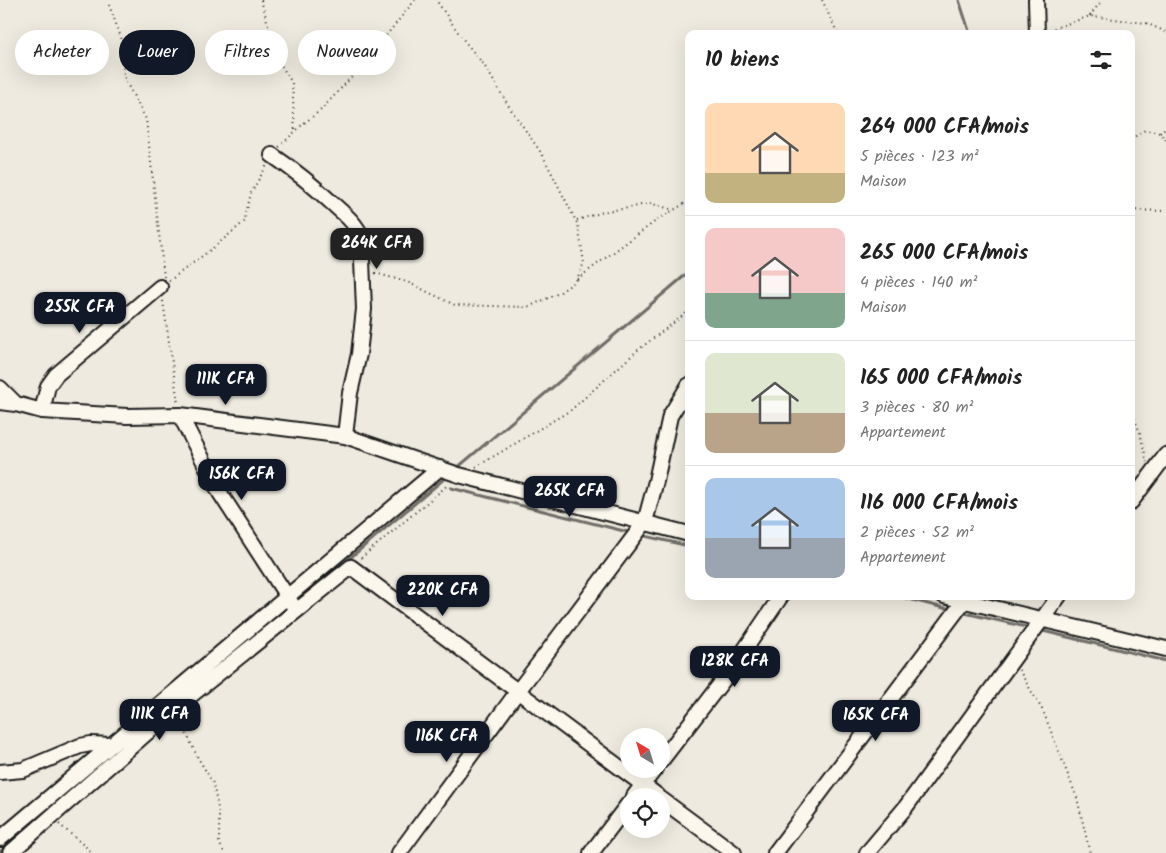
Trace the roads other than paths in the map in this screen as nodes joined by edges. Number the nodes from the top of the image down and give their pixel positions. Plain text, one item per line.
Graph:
1 (1036, 0) edge
2 (1042, 30) edge
3 (272, 155) road end
4 (160, 287) road end
5 (0, 388) edge
6 (685, 392) edge
7 (0, 402) edge
8 (16, 404) junction
9 (42, 411) junction
10 (180, 415) junction
11 (345, 436) junction
12 (1166, 456) edge
13 (440, 468) junction
14 (1135, 497) edge
15 (645, 522) junction
16 (685, 533) edge
17 (286, 597) junction
18 (778, 600) edge
19 (960, 600) edge
20 (1056, 600) edge
21 (964, 601) junction
22 (296, 611) junction
23 (1042, 618) junction
24 (1166, 649) edge
25 (518, 691) junction
26 (110, 745) junction
27 (670, 749) edge
28 (0, 772) edge
29 (648, 778) edge
30 (634, 788) edge
31 (640, 788) edge
32 (670, 806) edge
33 (620, 815) edge
34 (0, 839) edge
35 (10, 853) edge
36 (399, 853) edge
37 (591, 853) edge
38 (734, 853) edge
39 (775, 853) edge
40 (867, 853) edge

1 - 2 street
3 - 11 street
4 - 9 street
5 - 8 street
6 - 15 street
7 - 8 street
8 - 9 street
9 - 10 street
10 - 11 street
10 - 17 street
11 - 13 street
12 - 14 street
13 - 15 street
13 - 17 street
15 - 16 street
15 - 25 street
17 - 22 street
17 - 26 street
18 - 27 street
19 - 21 street
20 - 23 street
21 - 23 street
21 - 39 street
22 - 25 street
22 - 35 street
23 - 24 street
23 - 40 street
25 - 30 street
25 - 36 street
26 - 28 street
26 - 34 street
29 - 31 street
32 - 38 street
33 - 37 street

